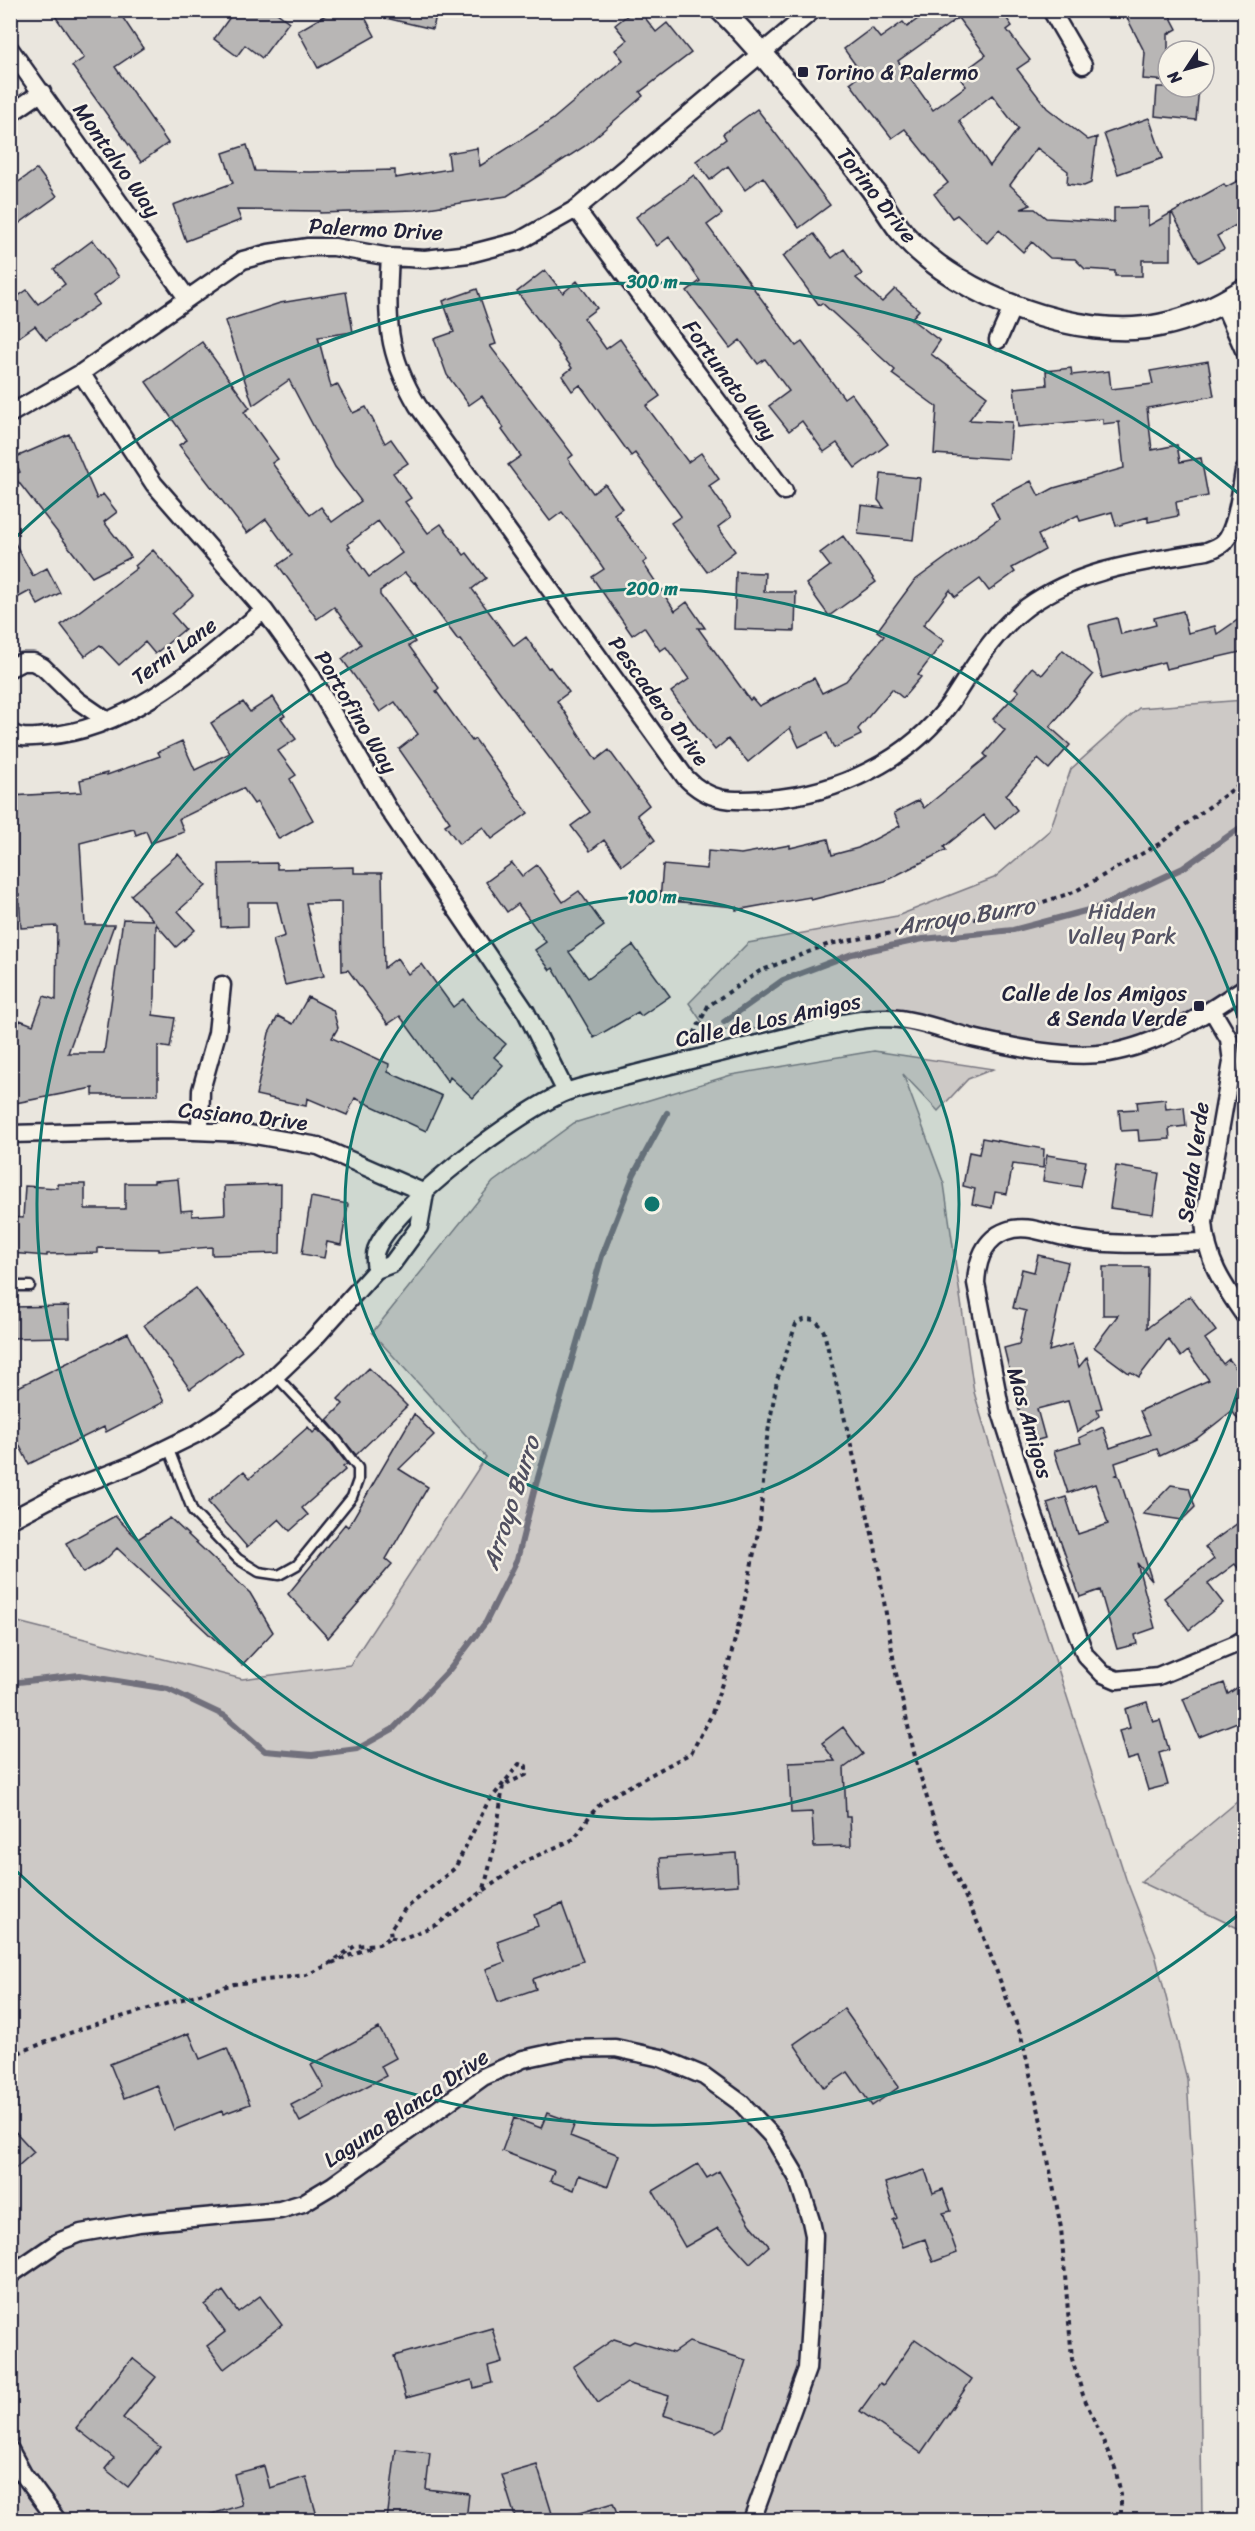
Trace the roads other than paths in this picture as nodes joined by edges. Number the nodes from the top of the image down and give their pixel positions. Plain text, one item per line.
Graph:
1 (722, 10) edge
2 (813, 10) edge
3 (1051, 10) edge
4 (10, 49) edge
5 (762, 51) junction
6 (1083, 65) dead end
7 (42, 92) junction
8 (10, 114) edge
9 (576, 209) junction
10 (390, 257) junction
11 (1245, 290) edge
12 (187, 298) junction
13 (1223, 303) junction
14 (1012, 306) junction
15 (998, 340) dead end
16 (1245, 350) edge
17 (81, 373) junction
18 (10, 414) edge
19 (1245, 471) edge
20 (784, 492) dead end
21 (264, 610) junction
22 (10, 668) edge
23 (106, 720) junction
24 (10, 732) edge
25 (222, 985) dead end
26 (1245, 988) edge
27 (1212, 1010) junction
28 (566, 1092) junction
29 (200, 1131) junction
30 (10, 1134) edge
31 (425, 1193) junction
32 (1206, 1242) junction
33 (10, 1286) edge
34 (30, 1286) dead end
35 (1245, 1315) edge
36 (276, 1376) junction
37 (168, 1447) junction
38 (10, 1520) edge
39 (1245, 1638) edge
40 (10, 2275) edge
41 (10, 2450) edge
42 (57, 2520) edge
43 (752, 2520) edge

1 - 5 street, Torino Drive
2 - 5 street, Palermo Drive
3 - 6 street
4 - 7 street, Montalvo Way
5 - 9 street, Palermo Drive
5 - 14 street, Torino Drive
7 - 8 street
7 - 12 street, Montalvo Way
9 - 10 street, Palermo Drive
9 - 20 street, Fortunato Way
10 - 12 street, Palermo Drive
10 - 19 street, Pescadero Drive
11 - 13 street, Torino Drive
12 - 17 street, Palermo Drive
13 - 14 street, Torino Drive
13 - 16 street
14 - 15 street
17 - 18 street, Palermo Drive
17 - 21 street, Portofino Way
21 - 23 street, Terni Lane
21 - 28 street, Portofino Way
22 - 23 street
23 - 24 street, Terni Lane
25 - 29 street
26 - 27 street, Calle de Los Amigos
27 - 28 street, Calle de Los Amigos
27 - 32 street, Senda Verde
28 - 31 street, Calle de Los Amigos
29 - 30 street, Casiano Drive
29 - 31 street, Casiano Drive
31 - 36 street
32 - 35 street, Senda Verde
32 - 39 street, Mas Amigos
33 - 34 lane
36 - 37 street
36 - 37 lane
37 - 38 street
40 - 43 street, Laguna Blanca Drive
41 - 42 street

